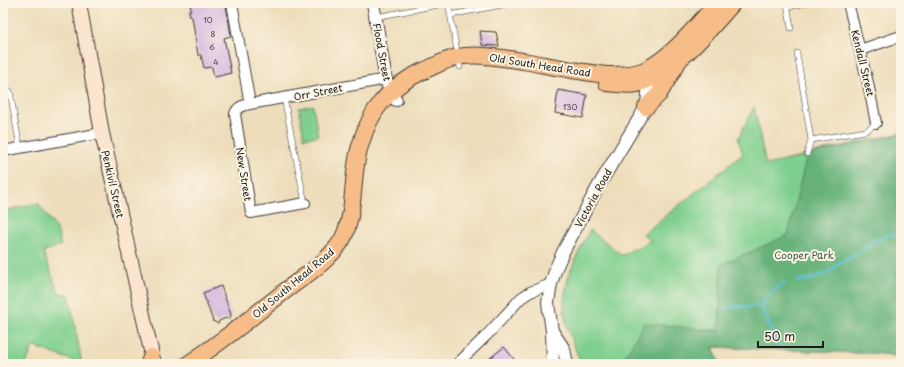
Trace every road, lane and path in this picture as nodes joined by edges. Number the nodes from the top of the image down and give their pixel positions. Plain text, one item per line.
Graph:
1 (79, 3) edge
2 (373, 3) edge
3 (448, 3) edge
4 (512, 3) edge
5 (717, 3) edge
6 (733, 3) edge
7 (807, 3) edge
8 (848, 3) edge
9 (236, 4) edge
10 (787, 5) edge
11 (450, 14) junction
12 (375, 17) junction
13 (791, 28) dead end
14 (901, 36) edge
15 (860, 50) junction
16 (797, 53) dead end
17 (680, 59) junction
18 (459, 62) junction
19 (647, 74) junction
20 (391, 89) junction
21 (10, 91) dead end
22 (284, 98) junction
23 (250, 104) junction
24 (646, 107) junction
25 (876, 123) joint
26 (102, 133) junction
27 (811, 140) junction
28 (20, 148) junction
29 (3, 151) edge
30 (807, 154) dead end
31 (304, 203) joint
32 (551, 284) junction
33 (552, 331) junction
34 (564, 349) junction
35 (151, 362) edge
36 (188, 364) edge
37 (205, 364) edge
38 (457, 364) edge
39 (553, 364) edge
40 (568, 364) edge
41 (572, 364) edge

1 - 26 main road, Penkivil Street
2 - 12 street, Flood Street
3 - 11 lane
3 - 12 lane
4 - 11 lane
5 - 19 main road, Old South Head Road
6 - 17 main road, Old South Head Road
7 - 10 lane
8 - 15 street, Kendall Street
9 - 23 street
10 - 13 lane
11 - 18 lane
12 - 20 street, Flood Street
14 - 15 street
15 - 25 street, Kendall Street
16 - 27 lane
17 - 19 main road, Old South Head Road
17 - 24 main road
18 - 19 main road, Old South Head Road
18 - 20 main road, Old South Head Road
19 - 24 street, Victoria Road
20 - 22 street, Orr Street
20 - 36 main road, Old South Head Road
20 - 37 main road, Old South Head Road
21 - 28 lane
22 - 23 street, Orr Street
22 - 31 lane, New Street
23 - 31 street, New Street
24 - 32 street, Victoria Road
25 - 27 lane
26 - 28 street
26 - 35 main road, Penkivil Street
27 - 30 lane
28 - 29 street
32 - 33 street, Victoria Road
32 - 38 street
33 - 34 street, Victoria Road
33 - 39 street, Victoria Road
34 - 40 street, Victoria Road
34 - 41 street

